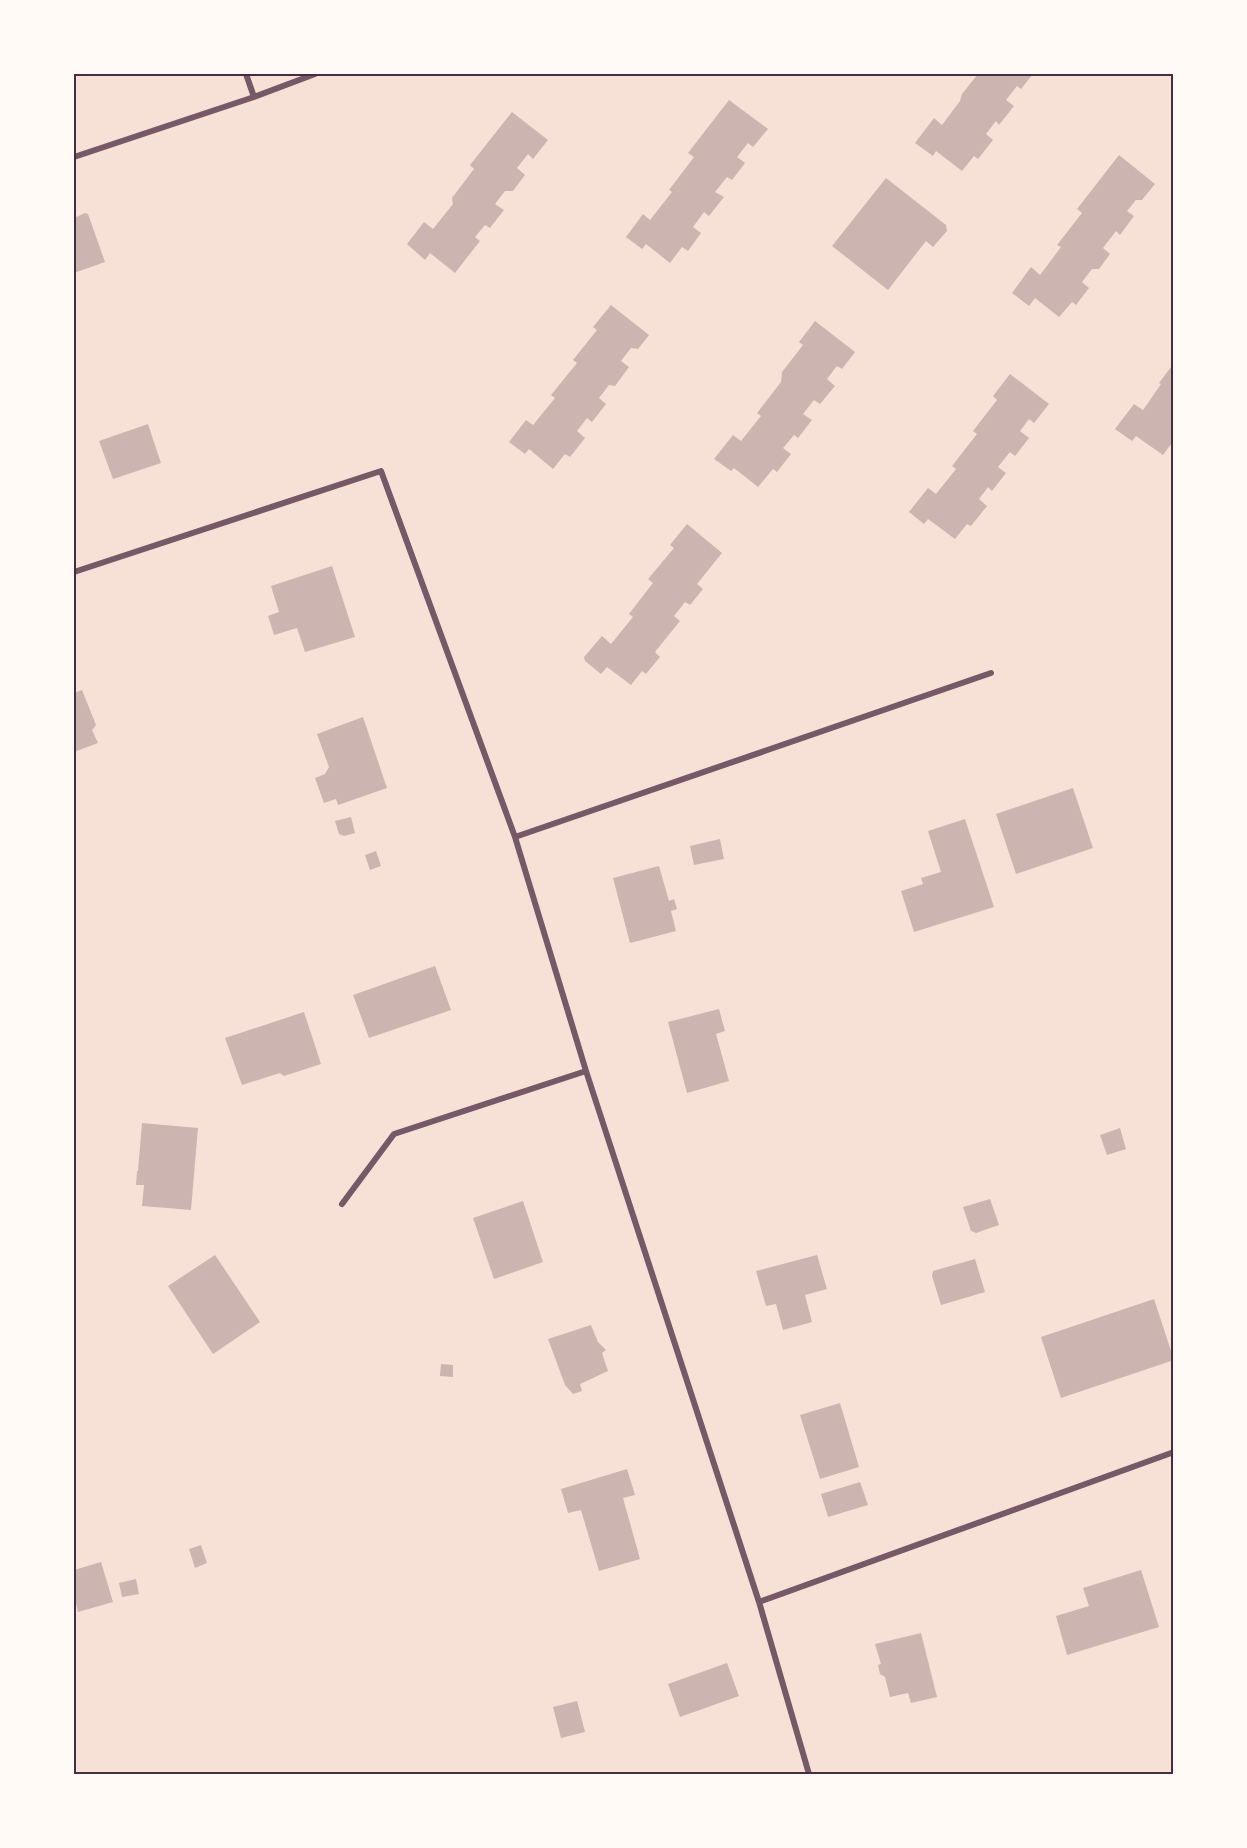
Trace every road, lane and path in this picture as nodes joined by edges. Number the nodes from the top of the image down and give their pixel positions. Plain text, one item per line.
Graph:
1 (246, 74) edge
2 (315, 74) edge
3 (254, 97) junction
4 (74, 157) edge
5 (74, 572) edge
6 (991, 673) dead end
7 (515, 837) junction
8 (586, 1071) junction
9 (342, 1204) dead end
10 (1173, 1452) edge
11 (759, 1602) junction
12 (809, 1774) edge

1 - 3 street
2 - 3 street
3 - 4 street
5 - 7 street
6 - 7 street
7 - 8 street
8 - 9 street
8 - 11 street
10 - 11 street
11 - 12 street

